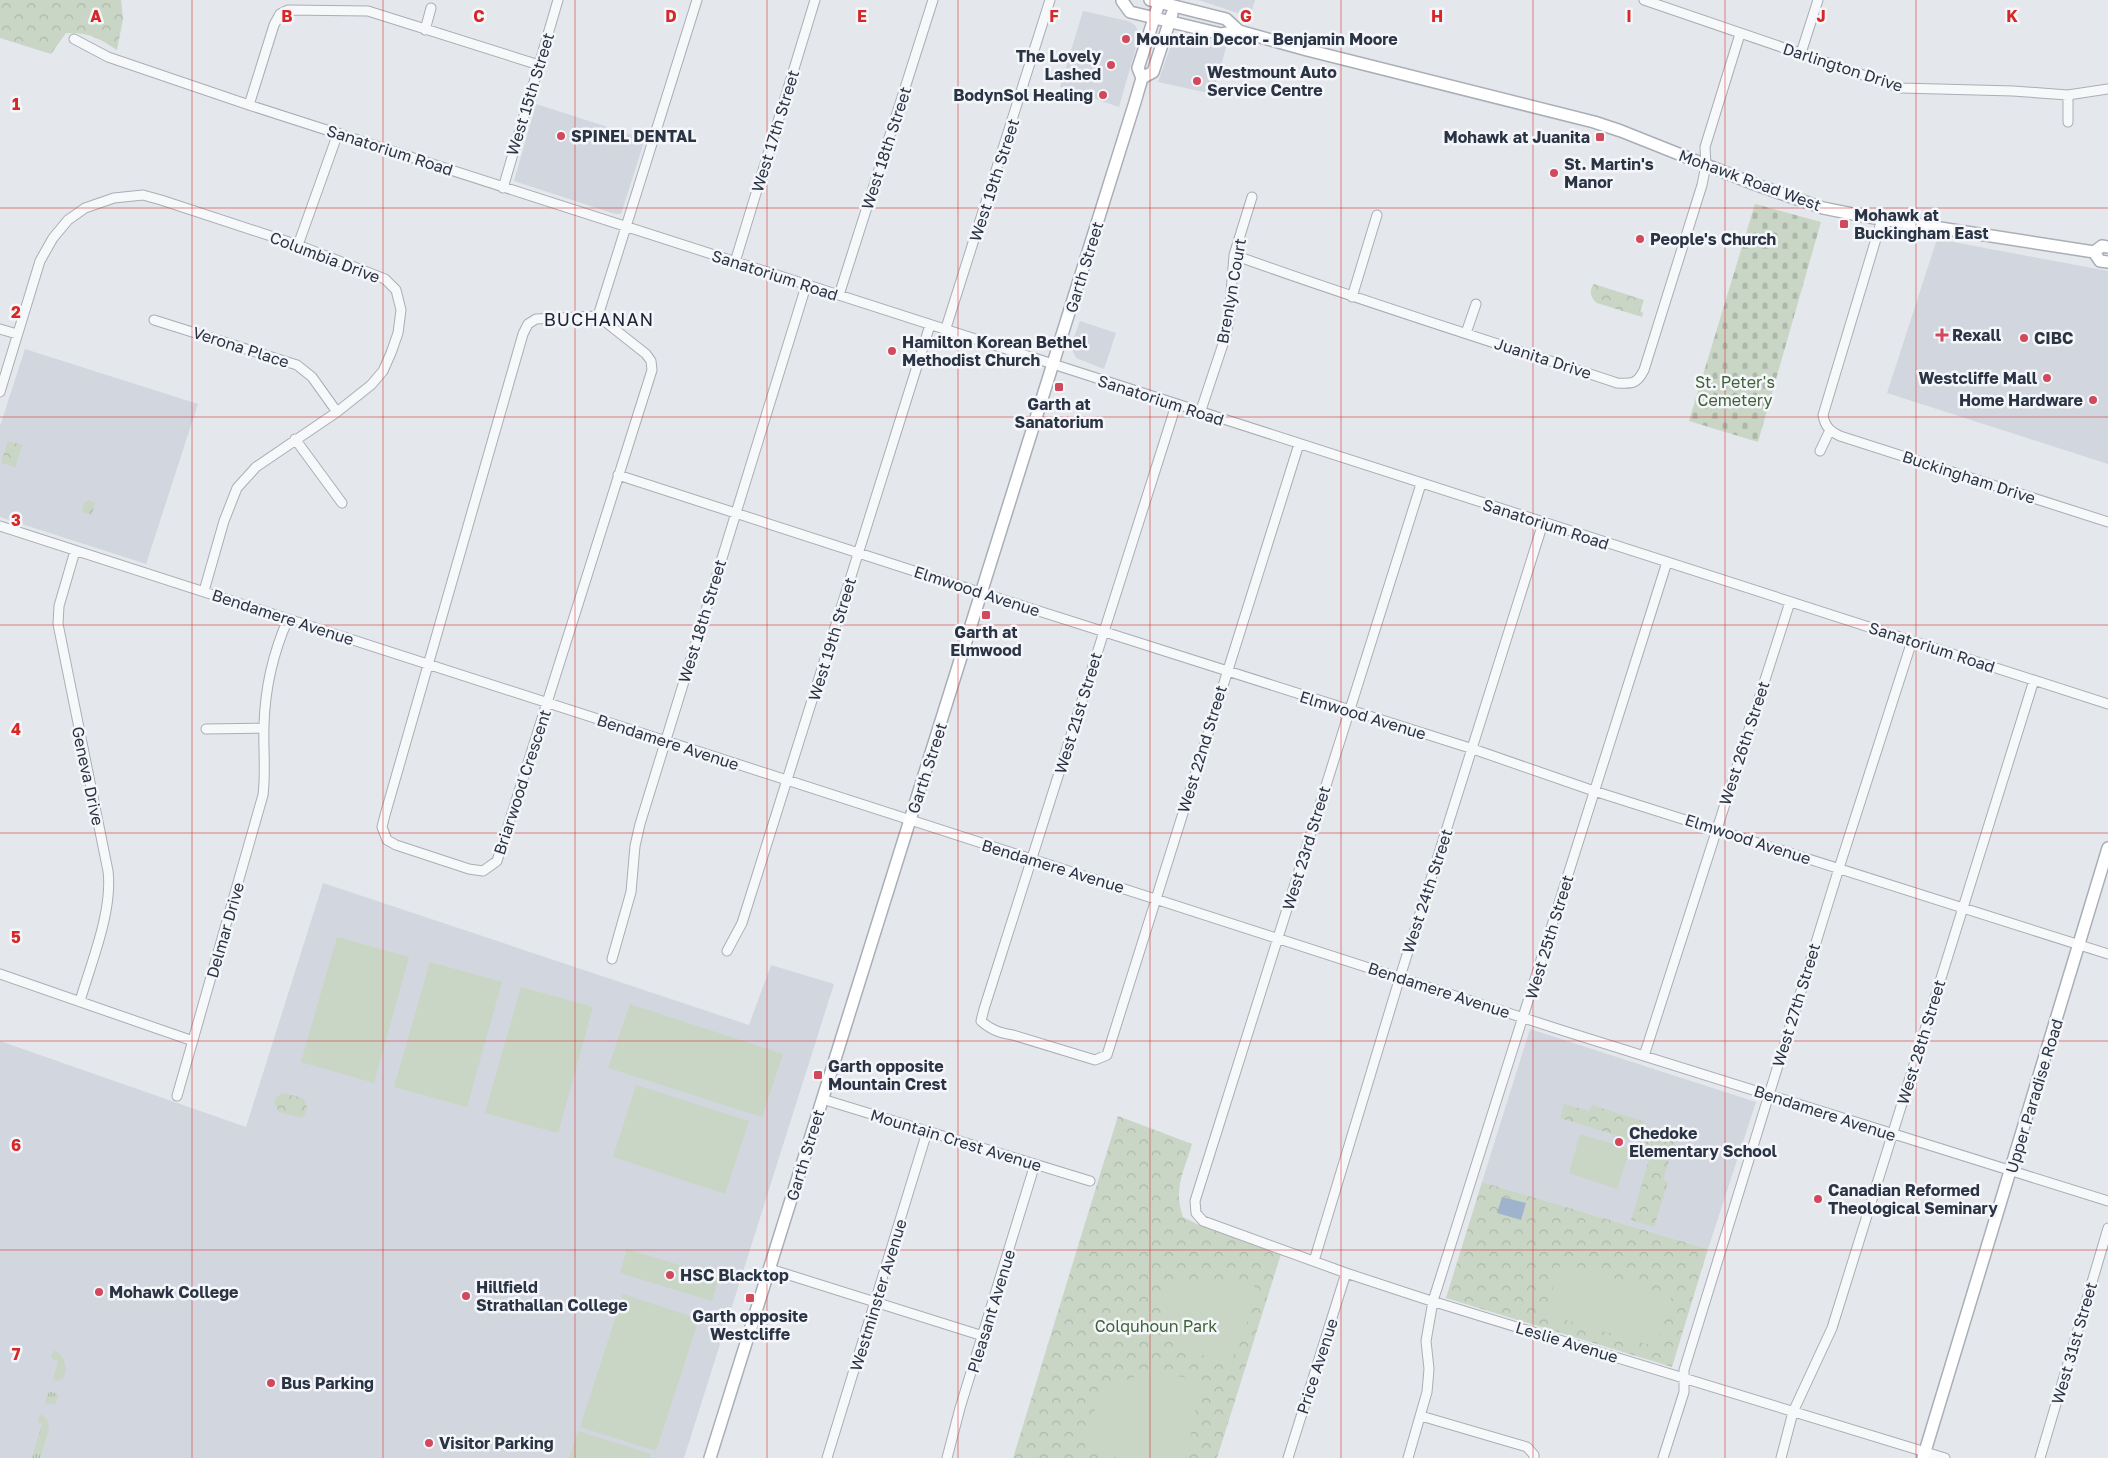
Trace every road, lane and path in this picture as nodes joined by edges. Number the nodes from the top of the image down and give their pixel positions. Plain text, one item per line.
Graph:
1 (558, 0) edge
2 (697, 0) edge
3 (815, 0) edge
4 (933, 0) edge
5 (1050, 0) edge
6 (1122, 0) edge
7 (1644, 0) edge
8 (1818, 0) edge
9 (1157, 1) edge
10 (1175, 3) edge
11 (431, 8) dead end
12 (1155, 18) junction
13 (1169, 22) junction
14 (424, 30) junction
15 (1239, 30) junction
16 (1740, 34) junction
17 (74, 39) dead end
18 (1801, 53) junction
19 (539, 65) junction
20 (1142, 78) junction
21 (2108, 89) edge
22 (2068, 95) junction
23 (249, 105) junction
24 (2068, 122) dead end
25 (338, 133) junction
26 (1706, 165) junction
27 (503, 188) junction
28 (1252, 197) dead end
29 (1377, 215) dead end
30 (1882, 219) junction
31 (626, 228) junction
32 (298, 245) junction
33 (2108, 247) edge
34 (2094, 252) junction
35 (1234, 255) junction
36 (735, 262) junction
37 (2108, 262) edge
38 (806, 286) junction
39 (839, 295) junction
40 (1352, 297) junction
41 (1476, 304) dead end
42 (598, 316) junction
43 (154, 320) dead end
44 (930, 325) junction
45 (0, 329) edge
46 (945, 331) junction
47 (1466, 333) junction
48 (17, 334) junction
49 (1053, 365) junction
50 (0, 392) edge
51 (1176, 405) junction
52 (337, 412) junction
53 (1200, 413) junction
54 (1830, 430) junction
55 (295, 439) junction
56 (1299, 444) junction
57 (1820, 451) dead end
58 (618, 475) junction
59 (1421, 484) junction
60 (342, 503) dead end
61 (736, 514) junction
62 (2108, 522) edge
63 (1543, 523) junction
64 (0, 526) edge
65 (75, 551) junction
66 (859, 552) junction
67 (1667, 562) junction
68 (204, 591) junction
69 (982, 593) junction
70 (1790, 602) junction
71 (288, 619) junction
72 (1103, 632) junction
73 (1912, 641) junction
74 (427, 664) junction
75 (1227, 672) junction
76 (2034, 680) junction
77 (547, 703) junction
78 (2108, 704) edge
79 (1349, 710) junction
80 (264, 728) junction
81 (206, 729) dead end
82 (665, 741) junction
83 (1473, 749) junction
84 (788, 781) junction
85 (1594, 791) junction
86 (910, 821) junction
87 (1717, 829) junction
88 (2108, 848) edge
89 (1032, 859) junction
90 (1839, 868) junction
91 (1156, 898) junction
92 (1962, 908) junction
93 (1277, 938) junction
94 (2079, 945) junction
95 (727, 951) dead end
96 (2108, 954) edge
97 (612, 959) dead end
98 (0, 974) edge
99 (1400, 976) junction
100 (80, 1001) junction
101 (1524, 1017) junction
102 (193, 1041) junction
103 (1107, 1055) joint
104 (1644, 1056) junction
105 (1768, 1095) junction
106 (177, 1096) dead end
107 (822, 1099) junction
108 (927, 1132) junction
109 (1892, 1134) junction
110 (1035, 1164) junction
111 (2011, 1172) junction
112 (1090, 1181) dead end
113 (2108, 1202) edge
114 (1196, 1213) joint
115 (2108, 1228) edge
116 (1314, 1261) junction
117 (770, 1269) junction
118 (1346, 1273) junction
119 (876, 1302) junction
120 (1433, 1302) junction
121 (984, 1336) junction
122 (1684, 1377) junction
123 (1793, 1412) junction
124 (1421, 1416) junction
125 (1924, 1455) edge
126 (710, 1458) edge
127 (827, 1458) edge
128 (947, 1458) edge
129 (1288, 1458) edge
130 (1408, 1458) edge
131 (1534, 1458) edge
132 (1663, 1458) edge
133 (1781, 1458) edge
134 (1945, 1458) edge
135 (2040, 1458) edge

1 - 19 street, West 15th Street
2 - 31 street
3 - 36 street, West 17th Street
4 - 39 street, West 18th Street
5 - 46 street, West 19th Street
6 - 12 main road, Mohawk Road West
7 - 16 street, Darlington Drive
8 - 18 street
9 - 10 main road, Mohawk Road West
9 - 12 main road, Garth Street
10 - 13 main road, Garth Street
10 - 15 main road, Mohawk Road West
11 - 14 street
12 - 13 main road, Mohawk Road West
12 - 20 main road, Garth Street
13 - 15 main road, Mohawk Road West
13 - 20 main road, Garth Street
14 - 19 street
14 - 23 street
15 - 26 main road, Mohawk Road West
16 - 18 street, Darlington Drive
16 - 26 street
17 - 23 street, Sanatorium Road
18 - 22 street, Darlington Drive
19 - 27 street, West 15th Street
20 - 49 main road, Garth Street
21 - 22 street, Darlington Drive
22 - 24 street
23 - 25 street, Sanatorium Road
25 - 27 street, Sanatorium Road
25 - 32 street
26 - 30 main road, Mohawk Road West
26 - 47 street, Juanita Drive
27 - 31 street, Sanatorium Road
28 - 35 street, Brenlyn Court
29 - 40 street
30 - 34 main road, Mohawk Road West
30 - 54 street
31 - 36 street, Sanatorium Road
31 - 42 street
32 - 48 street, Columbia Drive
32 - 52 street, Columbia Drive
33 - 34 main road, Mohawk Road West
34 - 37 main road, Mohawk Road West
35 - 40 street, Juanita Drive
35 - 53 street, Brenlyn Court
36 - 38 street, Sanatorium Road
38 - 39 street, Sanatorium Road
38 - 61 street, West 18th Street
39 - 44 street, Sanatorium Road
40 - 47 street, Juanita Drive
41 - 47 street
42 - 58 street, Briarwood Crescent
42 - 74 street, Briarwood Crescent
43 - 52 street, Verona Place
44 - 46 street, Sanatorium Road
44 - 66 street, West 19th Street
45 - 48 street
46 - 49 street, Sanatorium Road
48 - 50 street, Columbia Drive
49 - 51 street, Sanatorium Road
49 - 69 main road, Garth Street
51 - 53 street, Sanatorium Road
51 - 72 street, West 21st Street
52 - 55 street, Columbia Drive
53 - 56 street, Sanatorium Road
54 - 57 street
54 - 62 street, Buckingham Drive
55 - 60 street
55 - 68 street, Columbia Drive
56 - 59 street, Sanatorium Road
56 - 75 street, West 22nd Street
58 - 61 street, Elmwood Avenue
58 - 77 street, Briarwood Crescent
59 - 63 street, Sanatorium Road
59 - 79 street, West 23rd Street
61 - 66 street, Elmwood Avenue
61 - 82 street, West 18th Street
63 - 67 street, Sanatorium Road
63 - 83 street, West 24th Street
64 - 65 street, Bendamere Avenue
65 - 68 street, Bendamere Avenue
65 - 100 street, Geneva Drive
66 - 69 street, Elmwood Avenue
66 - 84 street, West 19th Street
67 - 70 street, Sanatorium Road
67 - 85 street, West 25th Street
68 - 71 street, Bendamere Avenue
69 - 72 street, Elmwood Avenue
69 - 86 main road, Garth Street
70 - 73 street, Sanatorium Road
70 - 87 street, West 26th Street
71 - 74 street, Bendamere Avenue
71 - 80 street, Delmar Drive
72 - 75 street, Elmwood Avenue
72 - 89 street, West 21st Street
73 - 76 street, Sanatorium Road
73 - 90 street, West 27th Street
74 - 77 street, Bendamere Avenue
74 - 77 street, Briarwood Crescent
75 - 79 street, Elmwood Avenue
75 - 91 street, West 22nd Street
76 - 78 street, Sanatorium Road
76 - 92 street, West 28th Street
77 - 82 street, Bendamere Avenue
79 - 83 street, Elmwood Avenue
79 - 93 street, West 23rd Street
80 - 81 street
80 - 102 street, Delmar Drive
82 - 84 street, Bendamere Avenue
82 - 97 street, West 18th Street
83 - 85 street, Elmwood Avenue
83 - 99 street, West 24th Street
84 - 86 street, Bendamere Avenue
84 - 95 street, West 19th Street
85 - 87 street, Elmwood Avenue
85 - 101 street, West 25th Street
86 - 89 street, Bendamere Avenue
86 - 107 main road, Garth Street
87 - 90 street, Elmwood Avenue
87 - 104 street, West 26th Street
88 - 94 main road, Upper Paradise Road
89 - 91 street, Bendamere Avenue
89 - 103 street, West 21st Street
90 - 92 street, Elmwood Avenue
90 - 105 street, West 27th Street
91 - 93 street, Bendamere Avenue
91 - 103 street, West 22nd Street
92 - 94 street, Elmwood Avenue
92 - 109 street, West 28th Street
93 - 99 street, Bendamere Avenue
93 - 114 street, West 23rd Street
94 - 96 street, Elmwood Avenue
94 - 111 main road, Upper Paradise Road
98 - 100 street
99 - 101 street, Bendamere Avenue
99 - 116 street, West 24th Street
100 - 102 street
101 - 104 street, Bendamere Avenue
101 - 120 street, West 25th Street
102 - 106 street, Delmar Drive
104 - 105 street, Bendamere Avenue
105 - 109 street, Bendamere Avenue
105 - 122 street, West 27th Street
107 - 108 street, Mountain Crest Avenue
107 - 117 main road, Garth Street
108 - 110 street, Mountain Crest Avenue
108 - 119 street, Westminster Avenue
109 - 111 street, Bendamere Avenue
109 - 123 street, West 28th Street
110 - 112 street, Mountain Crest Avenue
110 - 121 street, Pleasant Avenue
111 - 113 street, Bendamere Avenue
111 - 125 main road, Upper Paradise Road
114 - 116 street, Leslie Avenue
115 - 135 street, West 31st Street
116 - 118 street, Leslie Avenue
117 - 119 street
117 - 126 main road, Garth Street
118 - 120 street, Leslie Avenue
118 - 129 street, Price Avenue
119 - 121 street
119 - 127 street, Westminster Avenue
120 - 122 street, Leslie Avenue
120 - 124 street, West 25th Street
121 - 128 street, Pleasant Avenue
122 - 123 street, Leslie Avenue
122 - 132 street, West 27th Street
123 - 125 street, Leslie Avenue
123 - 133 street, West 28th Street
124 - 130 street, West 25th Street
124 - 131 street
125 - 134 street, Leslie Avenue

